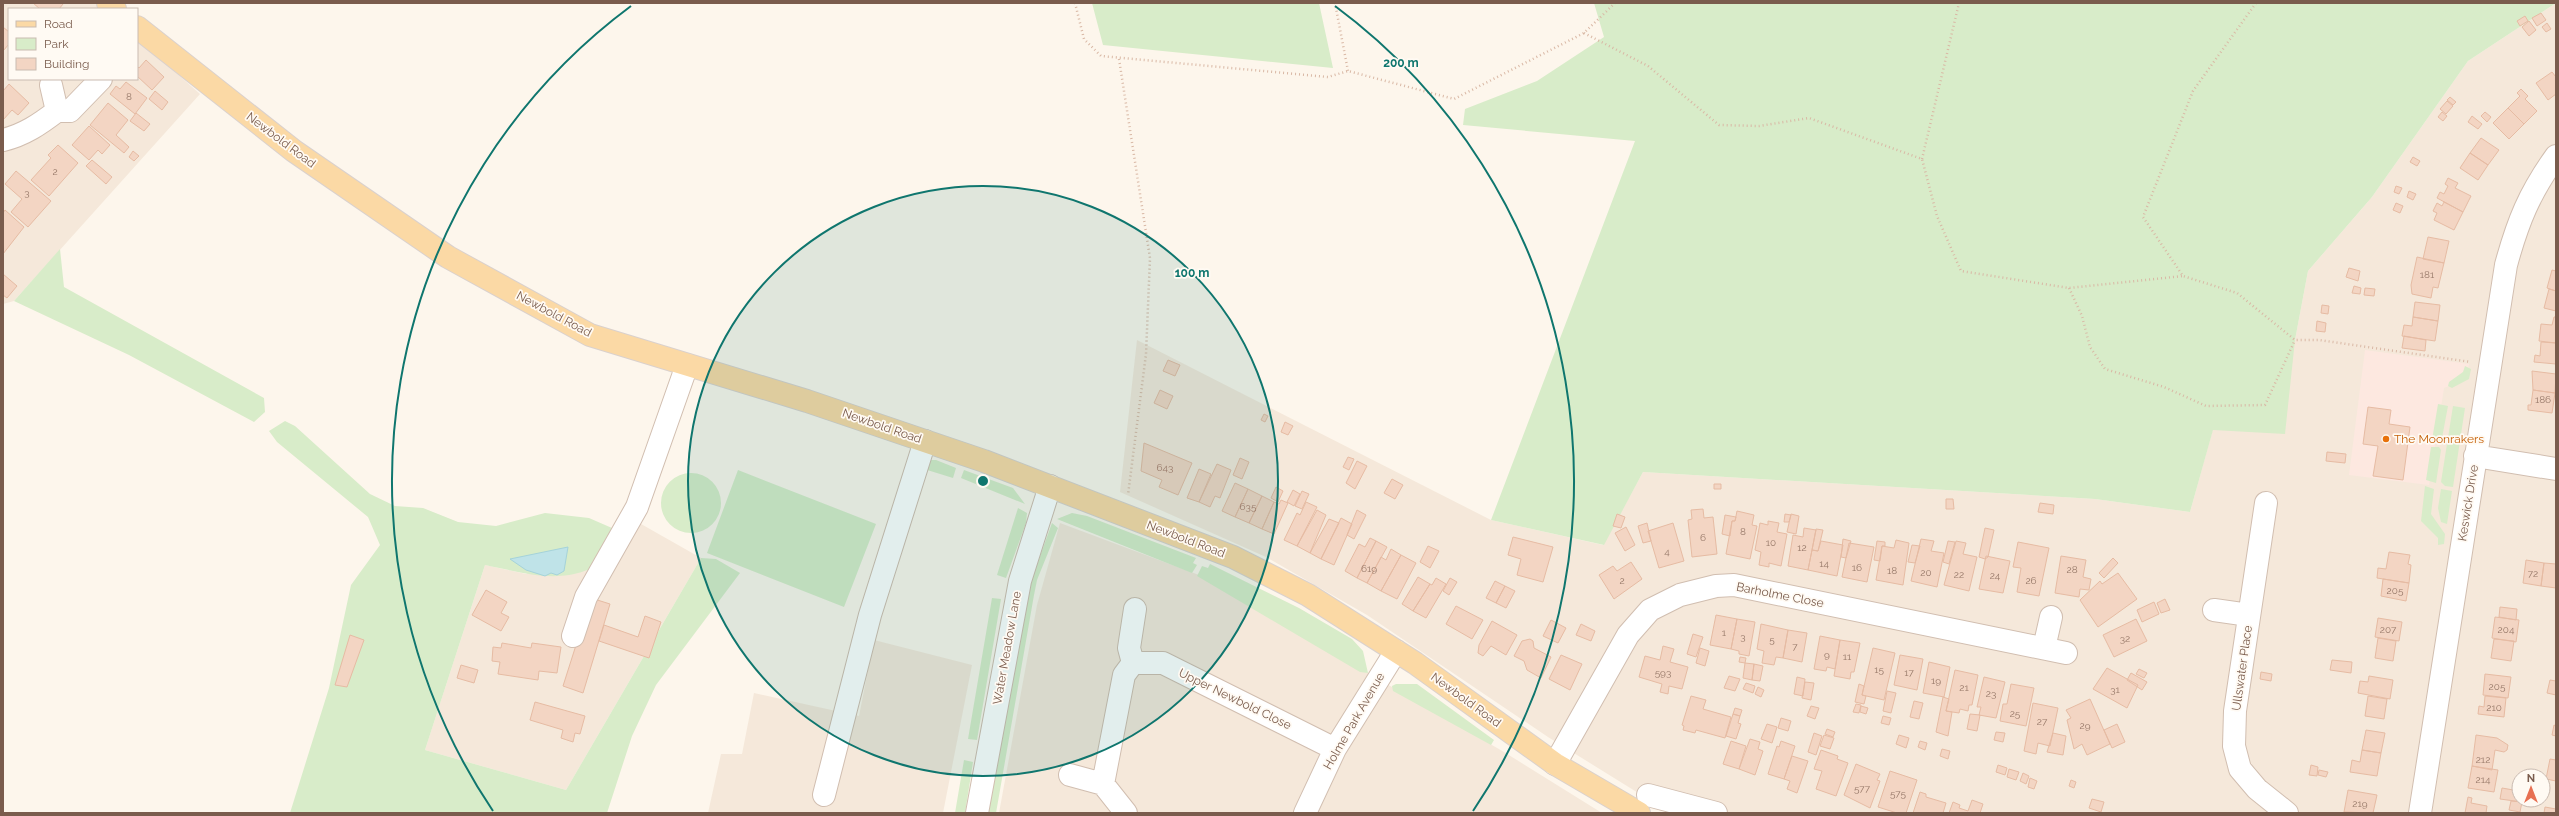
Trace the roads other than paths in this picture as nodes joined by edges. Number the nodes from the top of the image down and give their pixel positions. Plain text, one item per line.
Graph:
1 (138, 28) edge
2 (100, 80) edge
3 (51, 85) dead end
4 (64, 111) junction
5 (3, 140) edge
6 (2556, 156) edge
7 (687, 365) junction
8 (925, 441) junction
9 (2475, 456) junction
10 (2556, 469) edge
11 (1050, 486) junction
12 (2266, 503) dead end
13 (1135, 609) dead end
14 (2214, 610) dead end
15 (2249, 616) junction
16 (2051, 617) dead end
17 (573, 636) dead end
18 (2044, 648) junction
19 (1396, 651) junction
20 (2066, 653) dead end
21 (1133, 663) junction
22 (1335, 749) junction
23 (1555, 764) junction
24 (1070, 775) dead end
25 (1103, 784) junction
26 (824, 795) dead end
27 (1644, 804) edge
28 (977, 813) edge
29 (1126, 813) edge
30 (1305, 813) edge
31 (1712, 813) edge
32 (2287, 813) edge
33 (2420, 813) edge

1 - 7 main road, Newbold Road
2 - 4 street
3 - 4 street
4 - 5 street
6 - 9 street, Keswick Drive
7 - 8 main road, Newbold Road
7 - 17 street
8 - 11 main road, Newbold Road
8 - 26 street
9 - 10 street
9 - 33 street, Keswick Drive
11 - 19 main road, Newbold Road
11 - 28 street, Water Meadow Lane
12 - 15 street, Ullswater Place
13 - 21 street
14 - 15 street
15 - 32 street, Ullswater Place
16 - 18 street
18 - 20 street, Barholme Close
18 - 23 street, Barholme Close
19 - 22 street, Holme Park Avenue
19 - 23 main road, Newbold Road
21 - 22 street, Upper Newbold Close
21 - 25 street
22 - 30 street, Holme Park Avenue
23 - 27 main road, Newbold Road
24 - 25 street
25 - 29 street
27 - 31 street, Newbold Road

